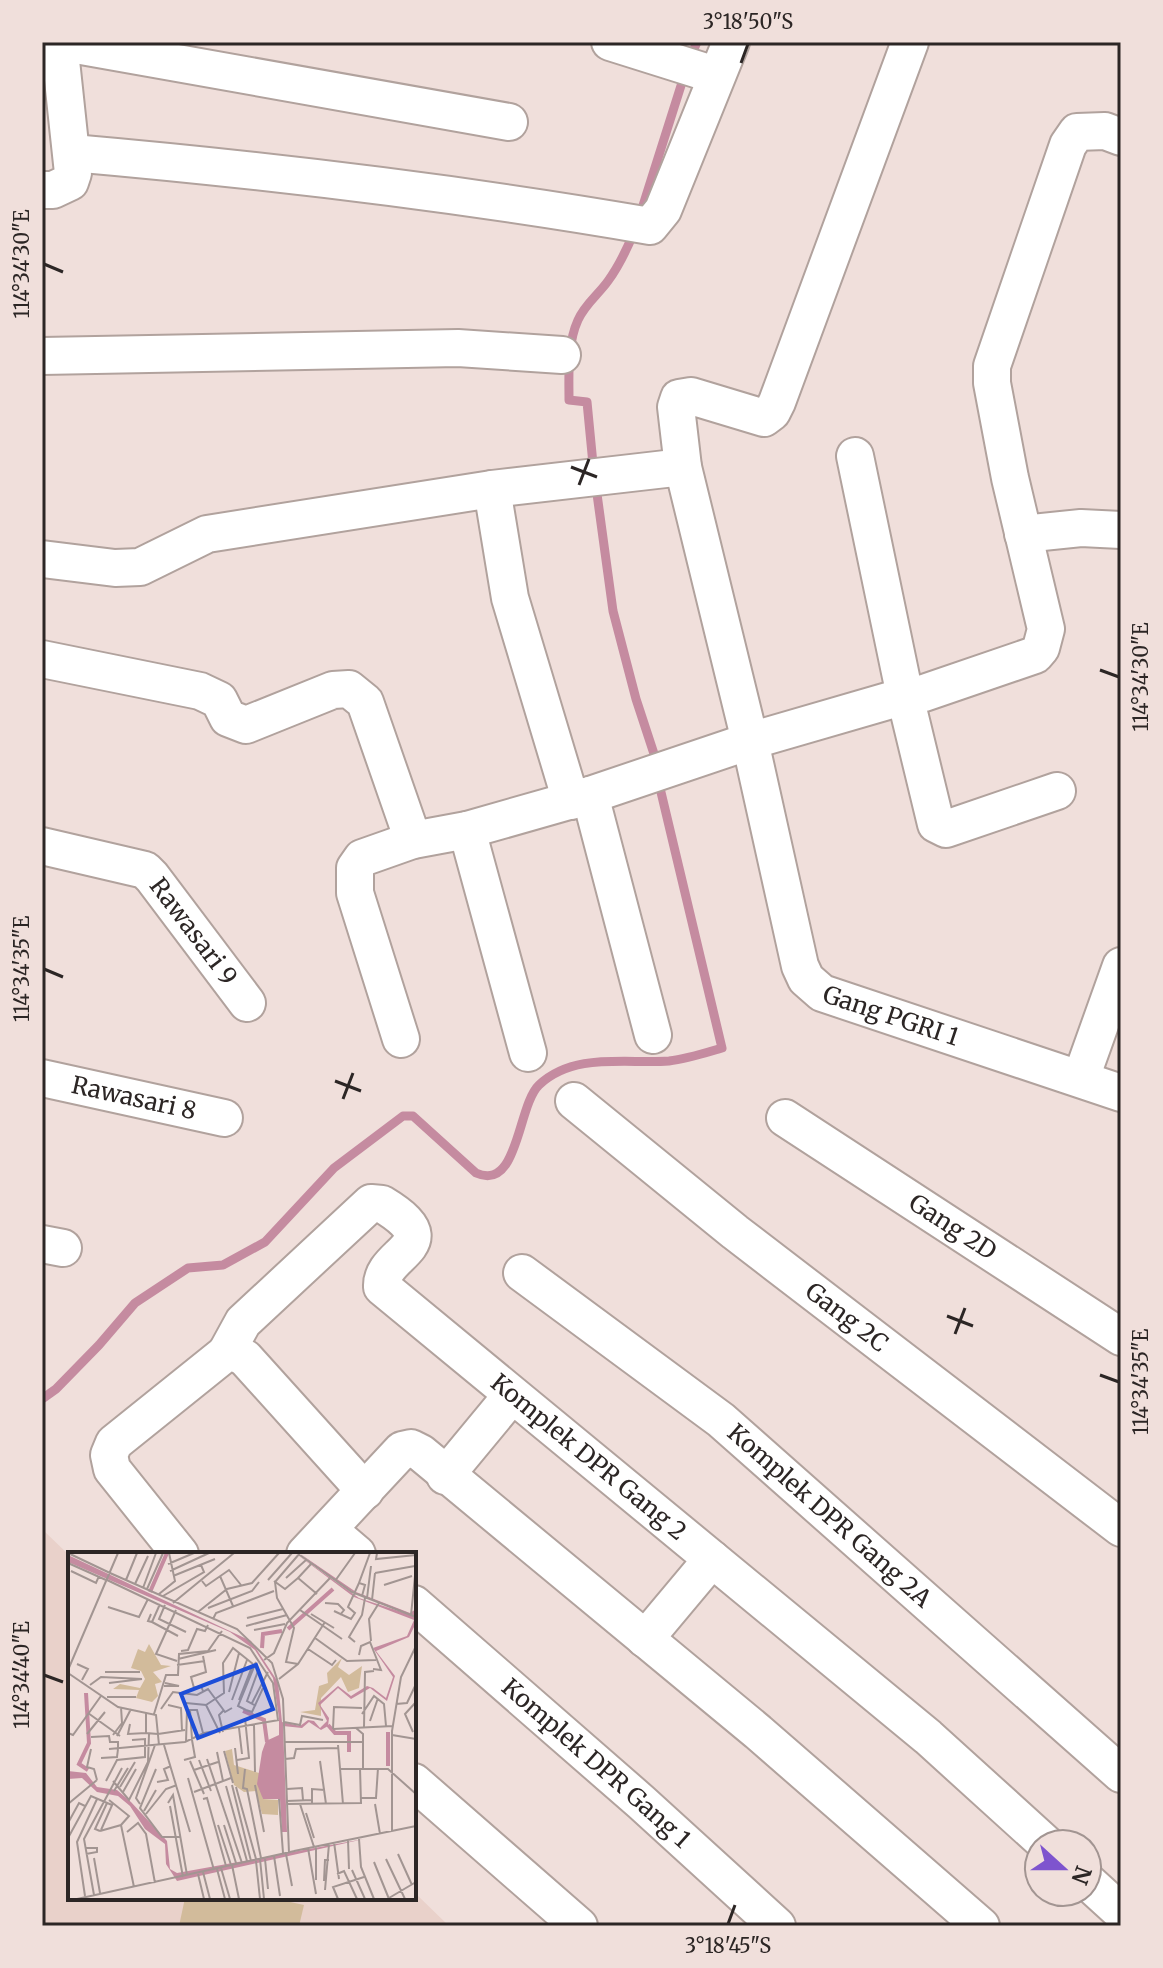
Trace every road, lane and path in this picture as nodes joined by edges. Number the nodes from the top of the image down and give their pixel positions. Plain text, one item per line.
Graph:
1 (59, 42) edge
2 (610, 42) edge
3 (731, 42) edge
4 (910, 42) edge
5 (715, 75) junction
6 (509, 122) dead end
7 (1121, 137) edge
8 (72, 153) junction
9 (42, 190) edge
10 (562, 355) dead end
11 (42, 356) edge
12 (855, 456) dead end
13 (683, 467) junction
14 (492, 489) junction
15 (1121, 530) edge
16 (1023, 534) junction
17 (42, 559) edge
18 (42, 659) edge
19 (905, 696) junction
20 (750, 741) junction
21 (1057, 791) dead end
22 (580, 798) junction
23 (467, 830) junction
24 (413, 840) junction
25 (42, 846) edge
26 (1121, 966) edge
27 (247, 1003) dead end
28 (653, 1035) dead end
29 (401, 1039) dead end
30 (528, 1053) dead end
31 (42, 1078) edge
32 (1081, 1078) junction
33 (1121, 1093) edge
34 (574, 1101) dead end
35 (224, 1118) dead end
36 (785, 1118) dead end
37 (522, 1273) dead end
38 (1121, 1337) edge
39 (226, 1353) junction
40 (512, 1395) junction
41 (445, 1476) junction
42 (365, 1491) junction
43 (1121, 1528) edge
44 (317, 1542) edge
45 (178, 1552) edge
46 (350, 1552) edge
47 (712, 1559) junction
48 (416, 1606) edge
49 (645, 1639) junction
50 (1121, 1774) edge
51 (416, 1784) edge
52 (1028, 1828) edge
53 (1103, 1896) edge
54 (1121, 1912) edge
55 (579, 1926) edge
56 (777, 1926) edge
57 (981, 1926) edge

1 - 6 street
1 - 8 street
2 - 5 street
3 - 5 street
4 - 13 street, Gang PGRI 1
5 - 8 street
7 - 16 street
8 - 9 street
10 - 11 street
12 - 19 street
13 - 14 street
13 - 20 street, Gang PGRI 1
14 - 17 street
14 - 22 street
15 - 16 street
16 - 19 street
18 - 24 street
19 - 20 street
19 - 21 street
20 - 22 street
20 - 32 street, Gang PGRI 1
22 - 23 street
22 - 28 street
23 - 24 street
23 - 30 street
24 - 29 street
25 - 27 street, Rawasari 9
26 - 32 street
31 - 35 street, Rawasari 8
32 - 33 street, Gang PGRI 1
34 - 43 street, Gang 2C
36 - 38 street, Gang 2D
37 - 50 street, Komplek DPR Gang 2A
39 - 40 street, Komplek DPR Gang 2
39 - 42 street
39 - 45 street
40 - 41 street
40 - 47 street, Komplek DPR Gang 2
41 - 42 street
41 - 49 street
42 - 44 street
44 - 46 street
47 - 49 street
47 - 52 street, Komplek DPR Gang 2
48 - 56 street, Komplek DPR Gang 1
49 - 57 street
51 - 55 street
53 - 54 street

